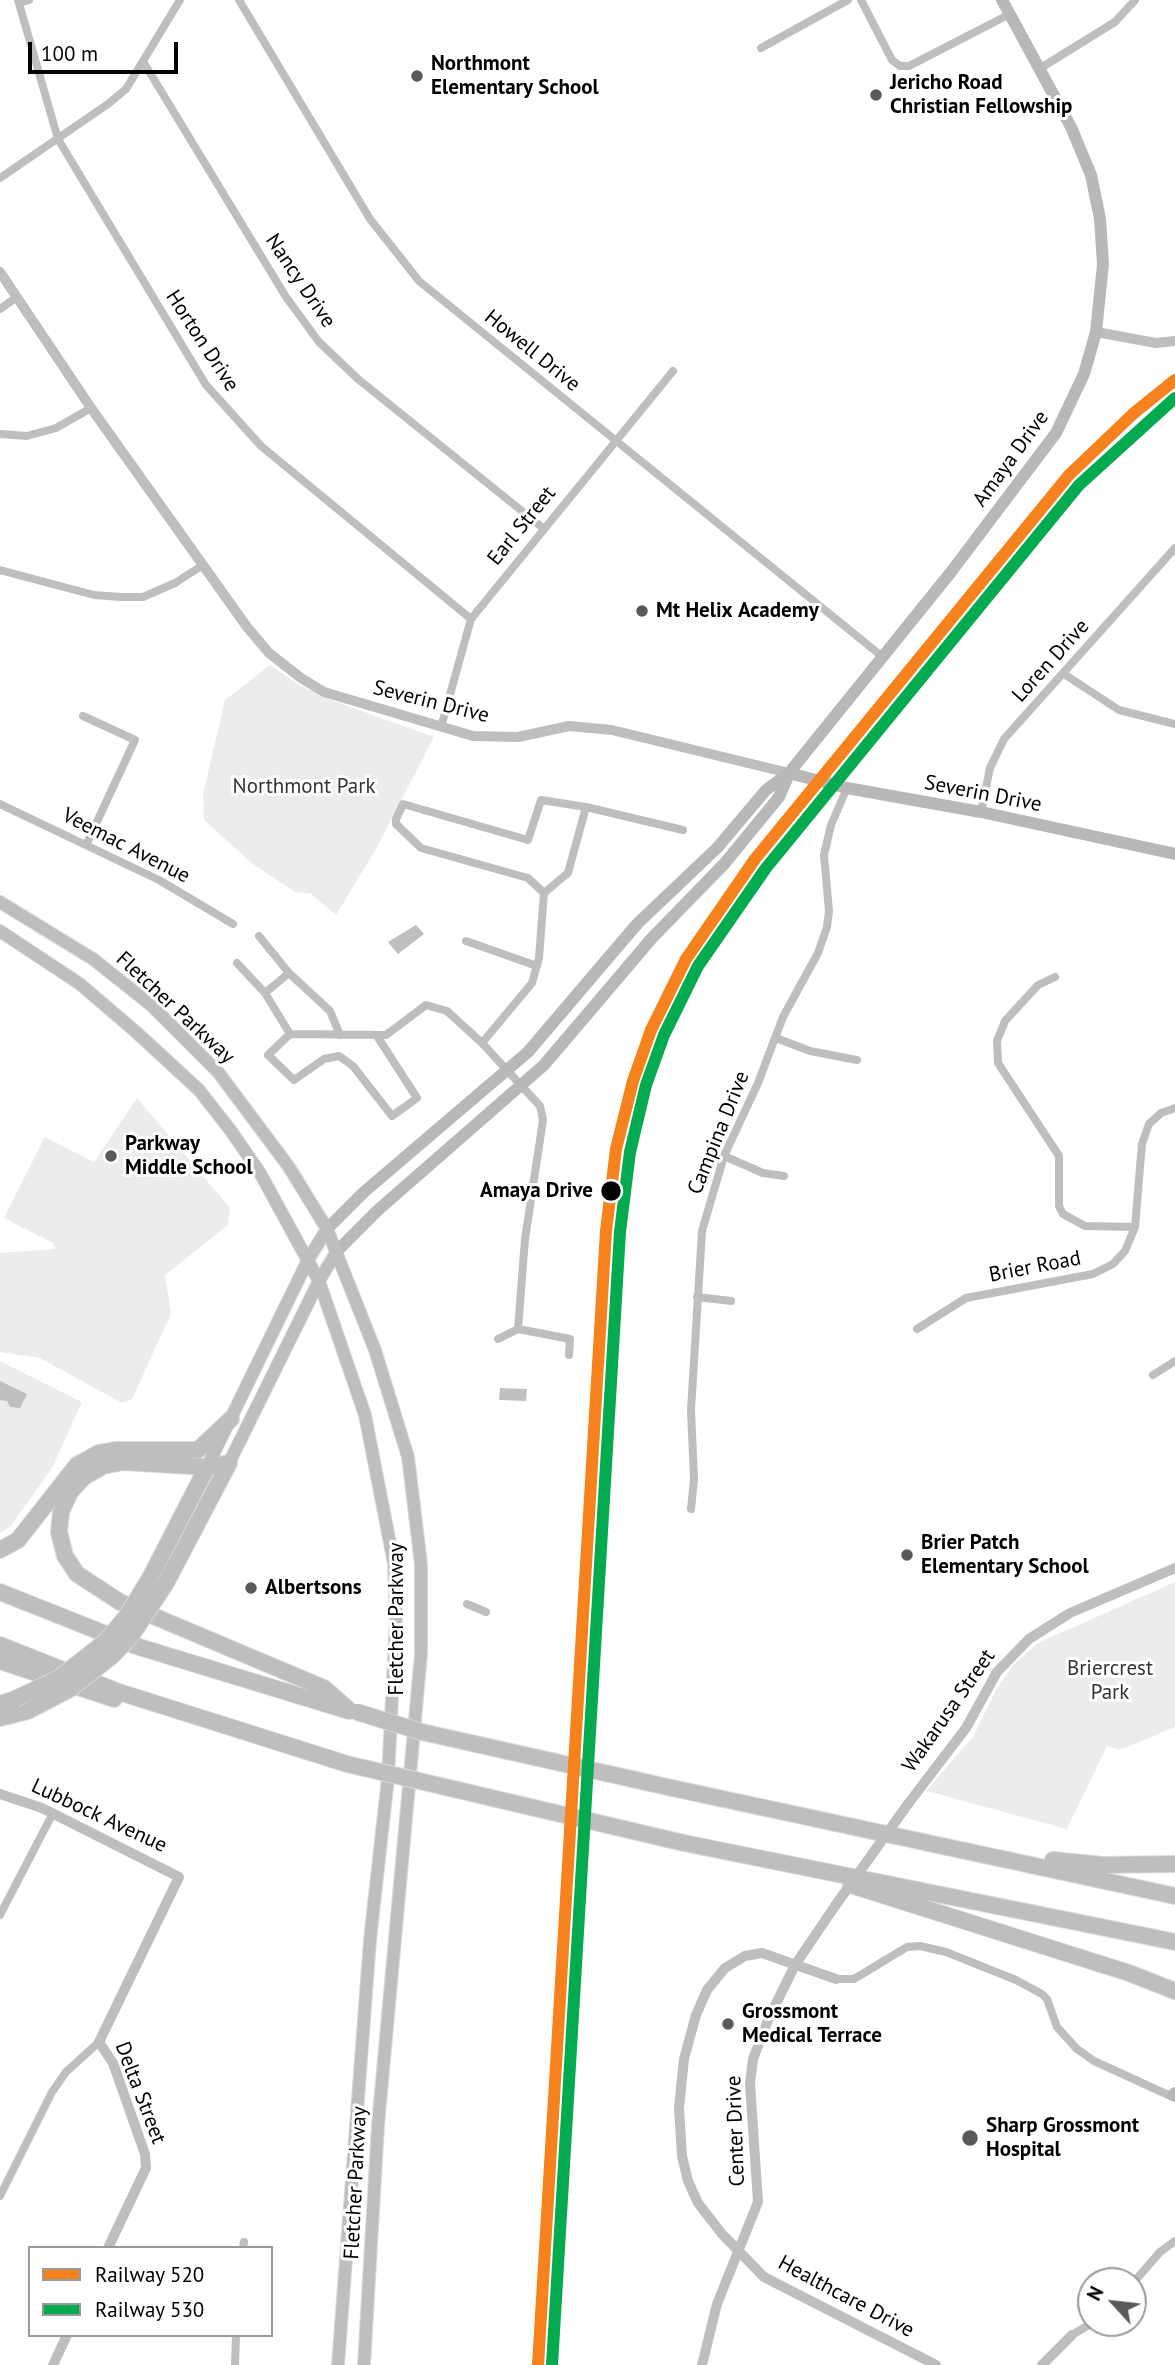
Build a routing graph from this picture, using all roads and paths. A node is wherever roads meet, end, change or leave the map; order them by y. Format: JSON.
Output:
{"nodes":[{"id":1,"x":29,"y":0,"type":"edge"},
{"id":2,"x":180,"y":0,"type":"edge"},
{"id":3,"x":239,"y":0,"type":"edge"},
{"id":4,"x":848,"y":0,"type":"edge"},
{"id":5,"x":861,"y":0,"type":"edge"},
{"id":6,"x":1002,"y":0,"type":"edge"},
{"id":7,"x":1135,"y":0,"type":"edge"},
{"id":8,"x":18,"y":2,"type":"edge"},
{"id":9,"x":1010,"y":14,"type":"junction"},
{"id":10,"x":761,"y":48,"type":"dead end"},
{"id":11,"x":144,"y":63,"type":"junction"},
{"id":12,"x":1039,"y":69,"type":"junction"},
{"id":13,"x":58,"y":139,"type":"junction"},
{"id":14,"x":0,"y":178,"type":"edge"},
{"id":15,"x":0,"y":272,"type":"edge"},
{"id":16,"x":17,"y":297,"type":"junction"},
{"id":17,"x":0,"y":309,"type":"edge"},
{"id":18,"x":1096,"y":332,"type":"junction"},
{"id":19,"x":1175,"y":341,"type":"edge"},
{"id":20,"x":673,"y":371,"type":"dead end"},
{"id":21,"x":91,"y":408,"type":"junction"},
{"id":22,"x":0,"y":434,"type":"edge"},
{"id":23,"x":615,"y":441,"type":"junction"},
{"id":24,"x":543,"y":528,"type":"junction"},
{"id":25,"x":1175,"y":548,"type":"edge"},
{"id":26,"x":203,"y":565,"type":"junction"},
{"id":27,"x":0,"y":570,"type":"edge"},
{"id":28,"x":471,"y":619,"type":"junction"},
{"id":29,"x":884,"y":658,"type":"junction"},
{"id":30,"x":1064,"y":674,"type":"junction"},
{"id":31,"x":83,"y":716,"type":"dead end"},
{"id":32,"x":1175,"y":724,"type":"edge"},
{"id":33,"x":441,"y":727,"type":"junction"},
{"id":34,"x":789,"y":773,"type":"junction"},
{"id":35,"x":847,"y":788,"type":"junction"},
{"id":36,"x":0,"y":804,"type":"edge"},
{"id":37,"x":586,"y":807,"type":"junction"},
{"id":38,"x":981,"y":812,"type":"junction"},
{"id":39,"x":684,"y":830,"type":"dead end"},
{"id":40,"x":87,"y":843,"type":"junction"},
{"id":41,"x":1175,"y":854,"type":"edge"},
{"id":42,"x":544,"y":893,"type":"junction"},
{"id":43,"x":0,"y":902,"type":"edge"},
{"id":44,"x":233,"y":924,"type":"dead end"},
{"id":45,"x":0,"y":931,"type":"edge"},
{"id":46,"x":259,"y":936,"type":"dead end"},
{"id":47,"x":466,"y":942,"type":"dead end"},
{"id":48,"x":237,"y":963,"type":"dead end"},
{"id":49,"x":537,"y":966,"type":"junction"},
{"id":50,"x":289,"y":974,"type":"junction"},
{"id":51,"x":1055,"y":977,"type":"dead end"},
{"id":52,"x":265,"y":993,"type":"junction"},
{"id":53,"x":290,"y":1034,"type":"junction"},
{"id":54,"x":341,"y":1035,"type":"junction"},
{"id":55,"x":377,"y":1036,"type":"junction"},
{"id":56,"x":776,"y":1038,"type":"junction"},
{"id":57,"x":482,"y":1043,"type":"junction"},
{"id":58,"x":857,"y":1060,"type":"dead end"},
{"id":59,"x":507,"y":1070,"type":"junction"},
{"id":60,"x":520,"y":1087,"type":"junction"},
{"id":61,"x":1175,"y":1108,"type":"edge"},
{"id":62,"x":724,"y":1156,"type":"junction"},
{"id":63,"x":784,"y":1176,"type":"dead end"},
{"id":64,"x":1135,"y":1227,"type":"junction"},
{"id":65,"x":327,"y":1229,"type":"junction"},
{"id":66,"x":337,"y":1251,"type":"junction"},
{"id":67,"x":308,"y":1259,"type":"junction"},
{"id":68,"x":318,"y":1281,"type":"junction"},
{"id":69,"x":697,"y":1297,"type":"junction"},
{"id":70,"x":731,"y":1301,"type":"dead end"},
{"id":71,"x":518,"y":1329,"type":"junction"},
{"id":72,"x":917,"y":1329,"type":"dead end"},
{"id":73,"x":498,"y":1339,"type":"dead end"},
{"id":74,"x":569,"y":1355,"type":"dead end"},
{"id":75,"x":1175,"y":1361,"type":"edge"},
{"id":76,"x":1153,"y":1376,"type":"dead end"},
{"id":77,"x":231,"y":1419,"type":"junction"},
{"id":78,"x":229,"y":1463,"type":"junction"},
{"id":79,"x":207,"y":1467,"type":"junction"},
{"id":80,"x":691,"y":1509,"type":"dead end"},
{"id":81,"x":0,"y":1550,"type":"edge"},
{"id":82,"x":1175,"y":1568,"type":"edge"},
{"id":83,"x":0,"y":1592,"type":"edge"},
{"id":84,"x":467,"y":1604,"type":"dead end"},
{"id":85,"x":486,"y":1612,"type":"dead end"},
{"id":86,"x":0,"y":1645,"type":"edge"},
{"id":87,"x":0,"y":1661,"type":"edge"},
{"id":88,"x":8,"y":1702,"type":"edge"},
{"id":89,"x":178,"y":1711,"type":"junction"},
{"id":90,"x":354,"y":1712,"type":"junction"},
{"id":91,"x":0,"y":1718,"type":"edge"},
{"id":92,"x":0,"y":1794,"type":"edge"},
{"id":93,"x":908,"y":1804,"type":"joint"},
{"id":94,"x":53,"y":1813,"type":"junction"},
{"id":95,"x":970,"y":1851,"type":"junction"},
{"id":96,"x":785,"y":1863,"type":"junction"},
{"id":97,"x":1175,"y":1866,"type":"edge"},
{"id":98,"x":179,"y":1877,"type":"joint"},
{"id":99,"x":1175,"y":1896,"type":"edge"},
{"id":100,"x":0,"y":1915,"type":"edge"},
{"id":101,"x":1175,"y":1942,"type":"edge"},
{"id":102,"x":795,"y":1965,"type":"junction"},
{"id":103,"x":1129,"y":1973,"type":"junction"},
{"id":104,"x":836,"y":1979,"type":"joint"},
{"id":105,"x":1175,"y":1984,"type":"edge"},
{"id":106,"x":1175,"y":1991,"type":"edge"},
{"id":107,"x":99,"y":2042,"type":"junction"},
{"id":108,"x":1174,"y":2095,"type":"edge"},
{"id":109,"x":0,"y":2196,"type":"edge"},
{"id":110,"x":1175,"y":2241,"type":"edge"},
{"id":111,"x":109,"y":2246,"type":"edge"},
{"id":112,"x":739,"y":2253,"type":"junction"},
{"id":113,"x":1147,"y":2267,"type":"edge"},
{"id":114,"x":1077,"y":2332,"type":"edge"},
{"id":115,"x":1072,"y":2335,"type":"joint"},
{"id":116,"x":66,"y":2337,"type":"edge"},
{"id":117,"x":236,"y":2337,"type":"edge"},
{"id":118,"x":53,"y":2365,"type":"edge"},
{"id":119,"x":234,"y":2365,"type":"edge"},
{"id":120,"x":338,"y":2365,"type":"edge"},
{"id":121,"x":364,"y":2365,"type":"edge"},
{"id":122,"x":702,"y":2365,"type":"edge"},
{"id":123,"x":936,"y":2365,"type":"edge"},
{"id":124,"x":1042,"y":2365,"type":"edge"}],
"edges":[{"from":1,"to":8,"type":"street"},
{"from":2,"to":11,"type":"street"},
{"from":3,"to":23,"type":"street","name":"Howell Drive"},
{"from":4,"to":10,"type":"street"},
{"from":5,"to":9,"type":"street"},
{"from":6,"to":9,"type":"main road","name":"Amaya Drive"},
{"from":7,"to":12,"type":"street"},
{"from":8,"to":13,"type":"street","name":"Horton Drive"},
{"from":9,"to":12,"type":"main road","name":"Amaya Drive"},
{"from":11,"to":13,"type":"street"},
{"from":11,"to":24,"type":"street","name":"Nancy Drive"},
{"from":12,"to":18,"type":"main road","name":"Amaya Drive"},
{"from":13,"to":14,"type":"street"},
{"from":13,"to":28,"type":"street","name":"Horton Drive"},
{"from":15,"to":16,"type":"street","name":"Severin Drive"},
{"from":16,"to":17,"type":"street"},
{"from":16,"to":21,"type":"street","name":"Severin Drive"},
{"from":18,"to":19,"type":"street"},
{"from":18,"to":29,"type":"main road","name":"Amaya Drive"},
{"from":20,"to":23,"type":"street","name":"Earl Street"},
{"from":21,"to":22,"type":"street"},
{"from":21,"to":26,"type":"street","name":"Severin Drive"},
{"from":23,"to":24,"type":"street","name":"Earl Street"},
{"from":23,"to":29,"type":"street","name":"Howell Drive"},
{"from":24,"to":28,"type":"street","name":"Earl Street"},
{"from":25,"to":30,"type":"street","name":"Loren Drive"},
{"from":26,"to":27,"type":"street"},
{"from":26,"to":33,"type":"street","name":"Severin Drive"},
{"from":28,"to":33,"type":"street","name":"Earl Street"},
{"from":29,"to":34,"type":"main road","name":"Amaya Drive"},
{"from":30,"to":32,"type":"street"},
{"from":30,"to":38,"type":"street","name":"Loren Drive"},
{"from":31,"to":40,"type":"street"},
{"from":33,"to":34,"type":"street","name":"Severin Drive"},
{"from":34,"to":35,"type":"main road","name":"Severin Drive"},
{"from":34,"to":59,"type":"main road","name":"Amaya Drive"},
{"from":34,"to":60,"type":"main road","name":"Amaya Drive"},
{"from":35,"to":38,"type":"main road","name":"Severin Drive"},
{"from":35,"to":56,"type":"street","name":"Campina Drive"},
{"from":36,"to":40,"type":"street","name":"Veemac Avenue"},
{"from":37,"to":39,"type":"street"},
{"from":37,"to":42,"type":"street"},
{"from":37,"to":42,"type":"street"},
{"from":38,"to":41,"type":"main road","name":"Severin Drive"},
{"from":40,"to":44,"type":"street","name":"Veemac Avenue"},
{"from":42,"to":49,"type":"street"},
{"from":43,"to":65,"type":"main road","name":"Fletcher Parkway"},
{"from":45,"to":67,"type":"main road","name":"Fletcher Parkway"},
{"from":46,"to":50,"type":"street"},
{"from":47,"to":49,"type":"street"},
{"from":48,"to":52,"type":"street"},
{"from":49,"to":57,"type":"street"},
{"from":50,"to":52,"type":"street"},
{"from":50,"to":54,"type":"street"},
{"from":51,"to":64,"type":"street"},
{"from":52,"to":53,"type":"street"},
{"from":53,"to":54,"type":"street"},
{"from":53,"to":55,"type":"street"},
{"from":54,"to":55,"type":"street"},
{"from":55,"to":57,"type":"street"},
{"from":56,"to":58,"type":"street"},
{"from":56,"to":62,"type":"street","name":"Campina Drive"},
{"from":57,"to":59,"type":"street"},
{"from":59,"to":60,"type":"street"},
{"from":59,"to":65,"type":"main road","name":"Amaya Drive"},
{"from":60,"to":66,"type":"main road","name":"Amaya Drive"},
{"from":60,"to":71,"type":"street"},
{"from":61,"to":64,"type":"street","name":"Brier Road"},
{"from":62,"to":63,"type":"street"},
{"from":62,"to":69,"type":"street","name":"Campina Drive"},
{"from":64,"to":72,"type":"street","name":"Brier Road"},
{"from":65,"to":66,"type":"main road","name":"Fletcher Parkway"},
{"from":65,"to":67,"type":"main road","name":"Amaya Drive"},
{"from":66,"to":68,"type":"main road","name":"Amaya Drive"},
{"from":66,"to":121,"type":"main road","name":"Fletcher Parkway"},
{"from":67,"to":68,"type":"main road","name":"Fletcher Parkway"},
{"from":67,"to":77,"type":"main road","name":"Amaya Drive"},
{"from":68,"to":78,"type":"main road","name":"Amaya Drive"},
{"from":68,"to":120,"type":"main road","name":"Fletcher Parkway"},
{"from":69,"to":70,"type":"street"},
{"from":69,"to":80,"type":"street","name":"Campina Drive"},
{"from":71,"to":73,"type":"street"},
{"from":71,"to":74,"type":"street"},
{"from":75,"to":76,"type":"street"},
{"from":77,"to":79,"type":"main road","name":"Amaya Drive"},
{"from":77,"to":81,"type":"highway"},
{"from":78,"to":79,"type":"highway"},
{"from":78,"to":91,"type":"highway","bridge":true},
{"from":79,"to":88,"type":"highway","bridge":true},
{"from":79,"to":90,"type":"highway"},
{"from":82,"to":93,"type":"street","name":"Wakarusa Street"},
{"from":83,"to":90,"type":"highway"},
{"from":84,"to":85,"type":"street"},
{"from":86,"to":89,"type":"highway"},
{"from":87,"to":89,"type":"highway"},
{"from":89,"to":96,"type":"highway","bridge":true},
{"from":90,"to":95,"type":"highway","bridge":true},
{"from":92,"to":94,"type":"street","name":"Lubbock Avenue"},
{"from":93,"to":102,"type":"street","name":"Center Drive","bridge":true},
{"from":94,"to":98,"type":"street","name":"Lubbock Avenue"},
{"from":94,"to":100,"type":"street"},
{"from":95,"to":97,"type":"highway"},
{"from":95,"to":99,"type":"highway"},
{"from":96,"to":101,"type":"highway"},
{"from":96,"to":103,"type":"highway"},
{"from":98,"to":107,"type":"street","name":"Delta Street"},
{"from":102,"to":104,"type":"street","name":"Healthcare Drive"},
{"from":102,"to":112,"type":"street","name":"Center Drive"},
{"from":102,"to":112,"type":"street","name":"Healthcare Drive"},
{"from":103,"to":105,"type":"highway"},
{"from":103,"to":106,"type":"highway"},
{"from":104,"to":108,"type":"street","name":"Healthcare Drive"},
{"from":107,"to":109,"type":"street"},
{"from":107,"to":111,"type":"street","name":"Delta Street"},
{"from":110,"to":113,"type":"street"},
{"from":112,"to":122,"type":"street","name":"Center Drive"},
{"from":112,"to":123,"type":"street","name":"Healthcare Drive"},
{"from":114,"to":115,"type":"street"},
{"from":115,"to":124,"type":"street"},
{"from":116,"to":118,"type":"street"},
{"from":117,"to":119,"type":"street"}]}
